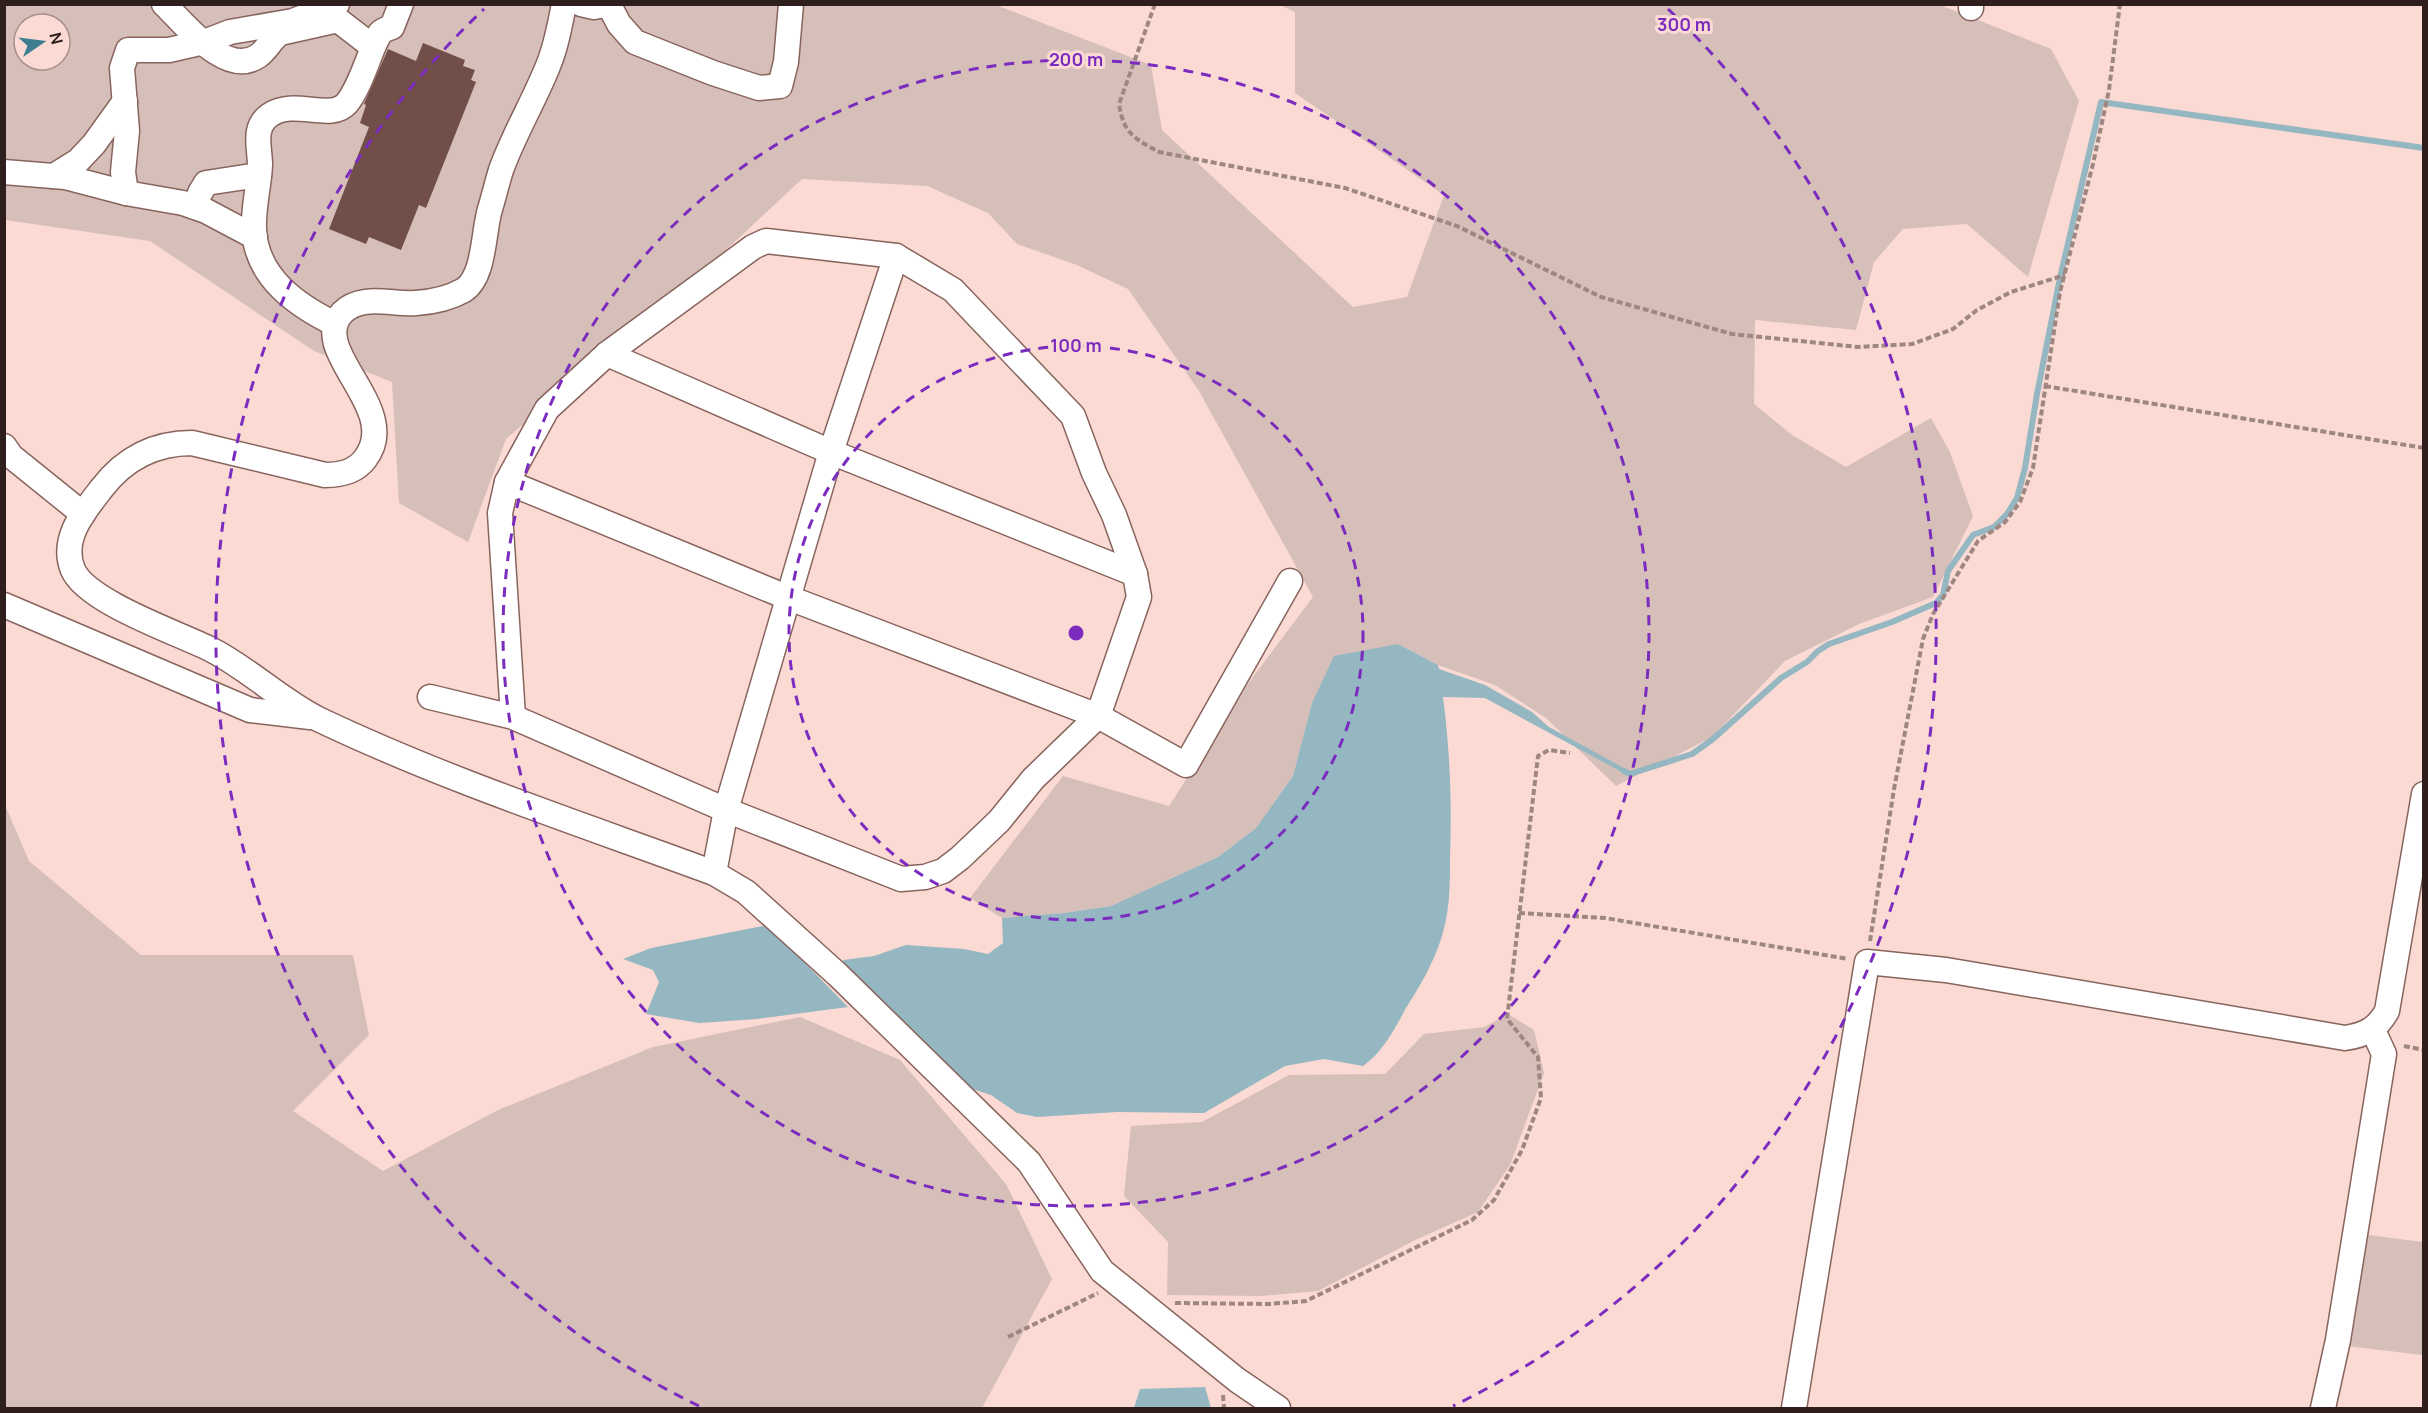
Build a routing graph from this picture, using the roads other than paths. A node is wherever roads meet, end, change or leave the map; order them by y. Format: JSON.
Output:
{"nodes":[{"id":1,"x":164,"y":4,"type":"edge"},
{"id":2,"x":401,"y":4,"type":"edge"},
{"id":3,"x":564,"y":4,"type":"edge"},
{"id":4,"x":581,"y":4,"type":"edge"},
{"id":5,"x":791,"y":4,"type":"edge"},
{"id":6,"x":336,"y":5,"type":"edge"},
{"id":7,"x":610,"y":5,"type":"edge"},
{"id":8,"x":204,"y":42,"type":"junction"},
{"id":9,"x":375,"y":43,"type":"junction"},
{"id":10,"x":125,"y":101,"type":"junction"},
{"id":11,"x":4,"y":172,"type":"edge"},
{"id":12,"x":259,"y":175,"type":"junction"},
{"id":13,"x":54,"y":176,"type":"junction"},
{"id":14,"x":126,"y":193,"type":"junction"},
{"id":15,"x":195,"y":207,"type":"junction"},
{"id":16,"x":255,"y":237,"type":"junction"},
{"id":17,"x":896,"y":256,"type":"junction"},
{"id":18,"x":335,"y":324,"type":"junction"},
{"id":19,"x":607,"y":354,"type":"junction"},
{"id":20,"x":4,"y":446,"type":"edge"},
{"id":21,"x":831,"y":452,"type":"junction"},
{"id":22,"x":507,"y":482,"type":"junction"},
{"id":23,"x":83,"y":513,"type":"junction"},
{"id":24,"x":1135,"y":574,"type":"junction"},
{"id":25,"x":1290,"y":581,"type":"dead end"},
{"id":26,"x":789,"y":598,"type":"junction"},
{"id":27,"x":4,"y":605,"type":"edge"},
{"id":28,"x":430,"y":697,"type":"dead end"},
{"id":29,"x":1098,"y":716,"type":"junction"},
{"id":30,"x":315,"y":717,"type":"junction"},
{"id":31,"x":513,"y":717,"type":"junction"},
{"id":32,"x":2424,"y":794,"type":"edge"},
{"id":33,"x":726,"y":810,"type":"junction"},
{"id":34,"x":714,"y":873,"type":"junction"},
{"id":35,"x":2373,"y":1030,"type":"junction"},
{"id":36,"x":1278,"y":1408,"type":"edge"},
{"id":37,"x":1794,"y":1408,"type":"edge"},
{"id":38,"x":2323,"y":1408,"type":"edge"}],
"edges":[{"from":1,"to":8,"type":"street"},
{"from":2,"to":9,"type":"street"},
{"from":3,"to":18,"type":"street"},
{"from":4,"to":7,"type":"street"},
{"from":5,"to":7,"type":"street"},
{"from":6,"to":8,"type":"street"},
{"from":6,"to":9,"type":"street"},
{"from":8,"to":9,"type":"street"},
{"from":8,"to":10,"type":"street"},
{"from":9,"to":12,"type":"street"},
{"from":10,"to":13,"type":"street"},
{"from":10,"to":14,"type":"street"},
{"from":11,"to":13,"type":"street"},
{"from":12,"to":15,"type":"street"},
{"from":12,"to":16,"type":"street"},
{"from":13,"to":14,"type":"street"},
{"from":14,"to":15,"type":"street"},
{"from":15,"to":16,"type":"street"},
{"from":16,"to":18,"type":"street"},
{"from":17,"to":19,"type":"street"},
{"from":17,"to":21,"type":"street"},
{"from":17,"to":24,"type":"street"},
{"from":18,"to":23,"type":"street"},
{"from":19,"to":21,"type":"street"},
{"from":19,"to":22,"type":"street"},
{"from":20,"to":23,"type":"street"},
{"from":21,"to":24,"type":"street"},
{"from":21,"to":26,"type":"street"},
{"from":22,"to":26,"type":"street"},
{"from":22,"to":31,"type":"street"},
{"from":23,"to":30,"type":"street"},
{"from":24,"to":29,"type":"street"},
{"from":25,"to":29,"type":"street"},
{"from":26,"to":29,"type":"street"},
{"from":26,"to":33,"type":"street"},
{"from":27,"to":30,"type":"street"},
{"from":28,"to":31,"type":"street"},
{"from":29,"to":33,"type":"street"},
{"from":30,"to":34,"type":"street"},
{"from":31,"to":33,"type":"street"},
{"from":32,"to":35,"type":"street"},
{"from":33,"to":34,"type":"street"},
{"from":34,"to":36,"type":"street"},
{"from":35,"to":37,"type":"street"},
{"from":35,"to":38,"type":"street"}]}
